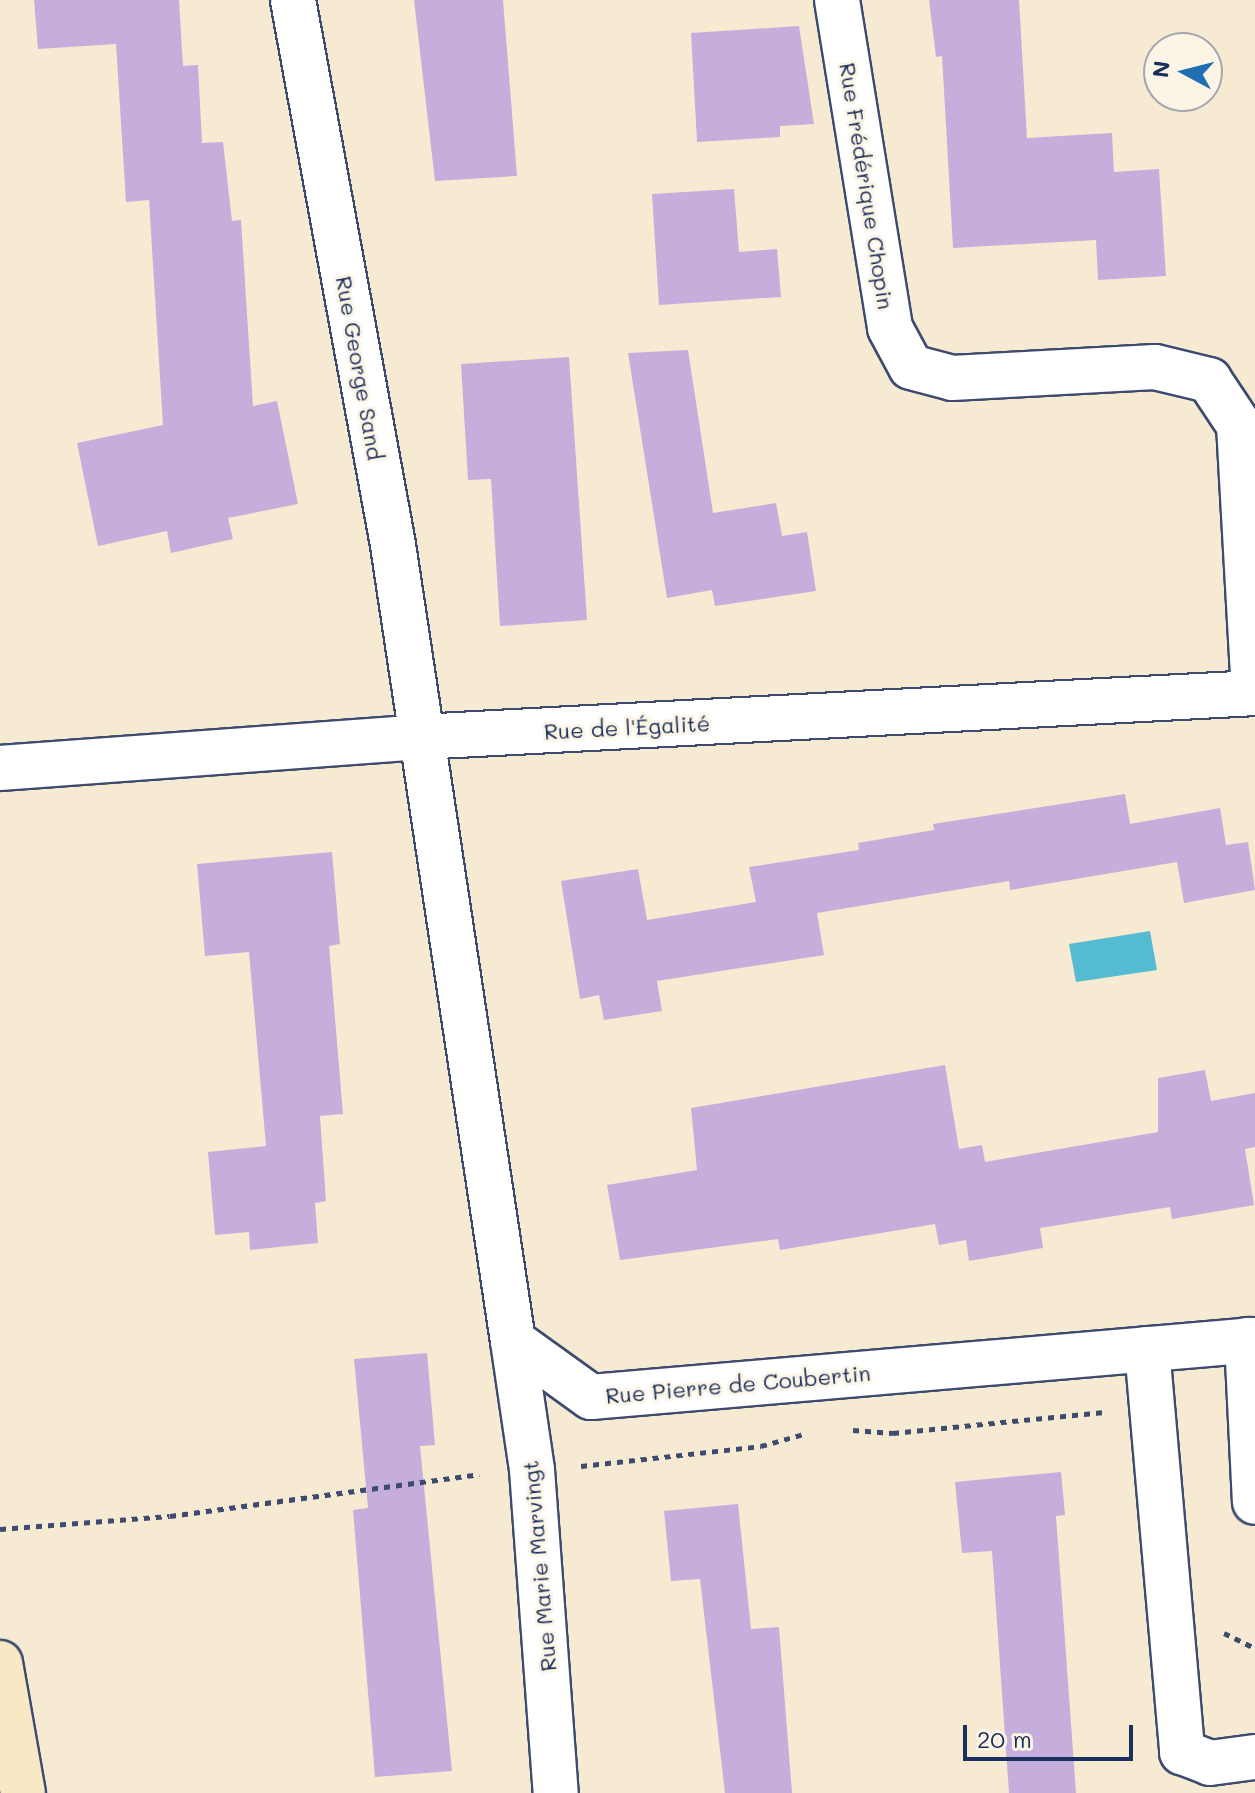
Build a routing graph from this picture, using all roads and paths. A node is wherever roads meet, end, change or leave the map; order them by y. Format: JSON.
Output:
{"nodes":[{"id":1,"x":293,"y":0,"type":"edge"},
{"id":2,"x":837,"y":0,"type":"edge"},
{"id":3,"x":1255,"y":693,"type":"edge"},
{"id":4,"x":419,"y":737,"type":"junction"},
{"id":5,"x":0,"y":768,"type":"edge"},
{"id":6,"x":1251,"y":1340,"type":"edge"},
{"id":7,"x":513,"y":1341,"type":"junction"},
{"id":8,"x":1147,"y":1349,"type":"junction"},
{"id":9,"x":1152,"y":1407,"type":"junction"},
{"id":10,"x":839,"y":1429,"type":"dead end"},
{"id":11,"x":813,"y":1431,"type":"dead end"},
{"id":12,"x":532,"y":1470,"type":"junction"},
{"id":13,"x":1255,"y":1502,"type":"edge"},
{"id":14,"x":0,"y":1529,"type":"edge"},
{"id":15,"x":0,"y":1663,"type":"edge"},
{"id":16,"x":5,"y":1714,"type":"edge"},
{"id":17,"x":1255,"y":1757,"type":"edge"},
{"id":18,"x":23,"y":1793,"type":"edge"},
{"id":19,"x":556,"y":1793,"type":"edge"}],
"edges":[{"from":1,"to":4,"type":"street","name":"Rue George Sand"},
{"from":2,"to":3,"type":"street","name":"Rue Frédérique Chopin"},
{"from":3,"to":4,"type":"street","name":"Rue de l'Égalité"},
{"from":4,"to":5,"type":"street","name":"Rue de l'Égalité"},
{"from":4,"to":7,"type":"street"},
{"from":6,"to":8,"type":"street","name":"Rue Pierre de Coubertin"},
{"from":6,"to":13,"type":"street"},
{"from":7,"to":8,"type":"street","name":"Rue Pierre de Coubertin"},
{"from":7,"to":12,"type":"street","name":"Rue Marie Marvingt"},
{"from":8,"to":9,"type":"street"},
{"from":9,"to":10,"type":"path"},
{"from":9,"to":17,"type":"street"},
{"from":11,"to":12,"type":"path"},
{"from":12,"to":14,"type":"path"},
{"from":12,"to":19,"type":"street","name":"Rue Marie Marvingt"},
{"from":15,"to":16,"type":"street"},
{"from":16,"to":18,"type":"street"}]}
